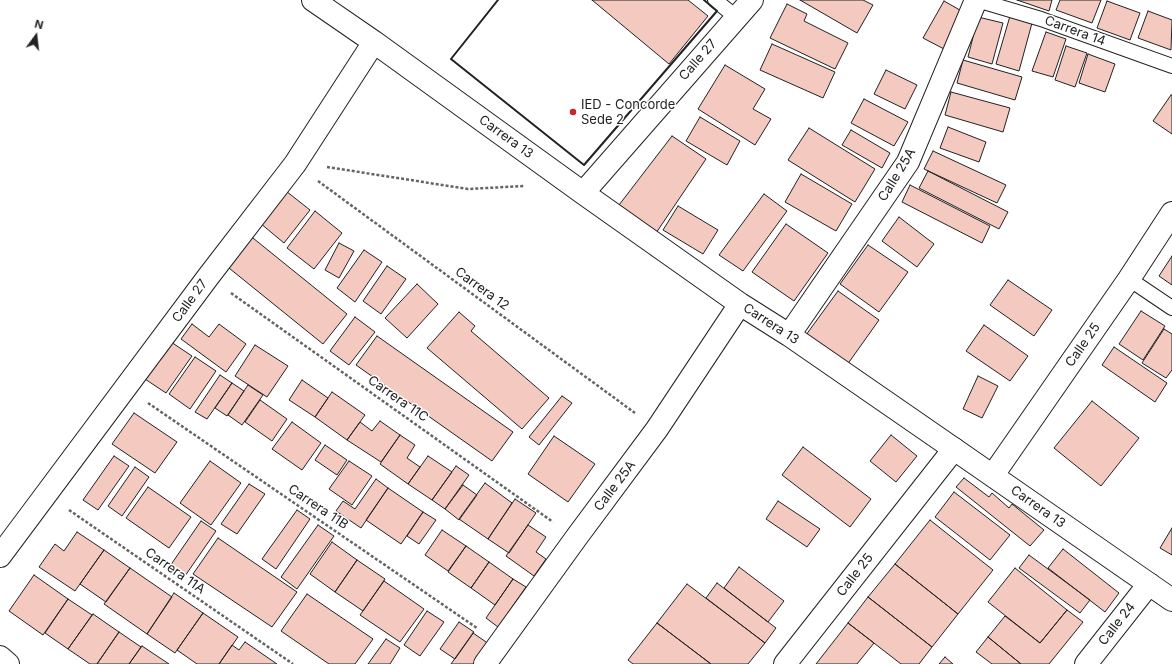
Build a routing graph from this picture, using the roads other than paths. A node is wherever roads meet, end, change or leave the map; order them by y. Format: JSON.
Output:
{"nodes":[{"id":1,"x":314,"y":0,"type":"edge"},
{"id":2,"x":715,"y":0,"type":"edge"},
{"id":3,"x":752,"y":0,"type":"edge"},
{"id":4,"x":977,"y":0,"type":"edge"},
{"id":5,"x":736,"y":17,"type":"junction"},
{"id":6,"x":374,"y":42,"type":"junction"},
{"id":7,"x":1172,"y":66,"type":"edge"},
{"id":8,"x":583,"y":193,"type":"junction"},
{"id":9,"x":1172,"y":214,"type":"edge"},
{"id":10,"x":1129,"y":280,"type":"junction"},
{"id":11,"x":740,"y":304,"type":"junction"},
{"id":12,"x":1172,"y":308,"type":"edge"},
{"id":13,"x":789,"y":335,"type":"junction"},
{"id":14,"x":954,"y":448,"type":"junction"},
{"id":15,"x":992,"y":475,"type":"junction"},
{"id":16,"x":0,"y":556,"type":"edge"},
{"id":17,"x":1149,"y":584,"type":"junction"},
{"id":18,"x":1172,"y":600,"type":"edge"},
{"id":19,"x":0,"y":657,"type":"edge"},
{"id":20,"x":8,"y":664,"type":"edge"},
{"id":21,"x":485,"y":664,"type":"edge"},
{"id":22,"x":785,"y":664,"type":"edge"},
{"id":23,"x":1086,"y":664,"type":"edge"}],
"edges":[{"from":1,"to":6,"type":"street","name":"Carrera 13"},
{"from":2,"to":5,"type":"lane"},
{"from":3,"to":5,"type":"street","name":"Calle 27"},
{"from":4,"to":7,"type":"lane","name":"Carrera 14"},
{"from":4,"to":13,"type":"street","name":"Calle 25A"},
{"from":5,"to":8,"type":"street","name":"Calle 27"},
{"from":6,"to":8,"type":"street","name":"Carrera 13"},
{"from":6,"to":16,"type":"street","name":"Calle 27"},
{"from":8,"to":11,"type":"street","name":"Carrera 13"},
{"from":9,"to":10,"type":"street","name":"Calle 25"},
{"from":10,"to":12,"type":"lane"},
{"from":10,"to":15,"type":"street","name":"Calle 25"},
{"from":11,"to":13,"type":"street","name":"Carrera 13"},
{"from":11,"to":21,"type":"street","name":"Calle 25A"},
{"from":13,"to":14,"type":"street","name":"Carrera 13"},
{"from":14,"to":15,"type":"street","name":"Carrera 13"},
{"from":14,"to":22,"type":"street","name":"Calle 25"},
{"from":15,"to":17,"type":"street","name":"Carrera 13"},
{"from":17,"to":18,"type":"street","name":"Carrera 13"},
{"from":17,"to":23,"type":"street","name":"Calle 24"},
{"from":19,"to":20,"type":"street"}]}
